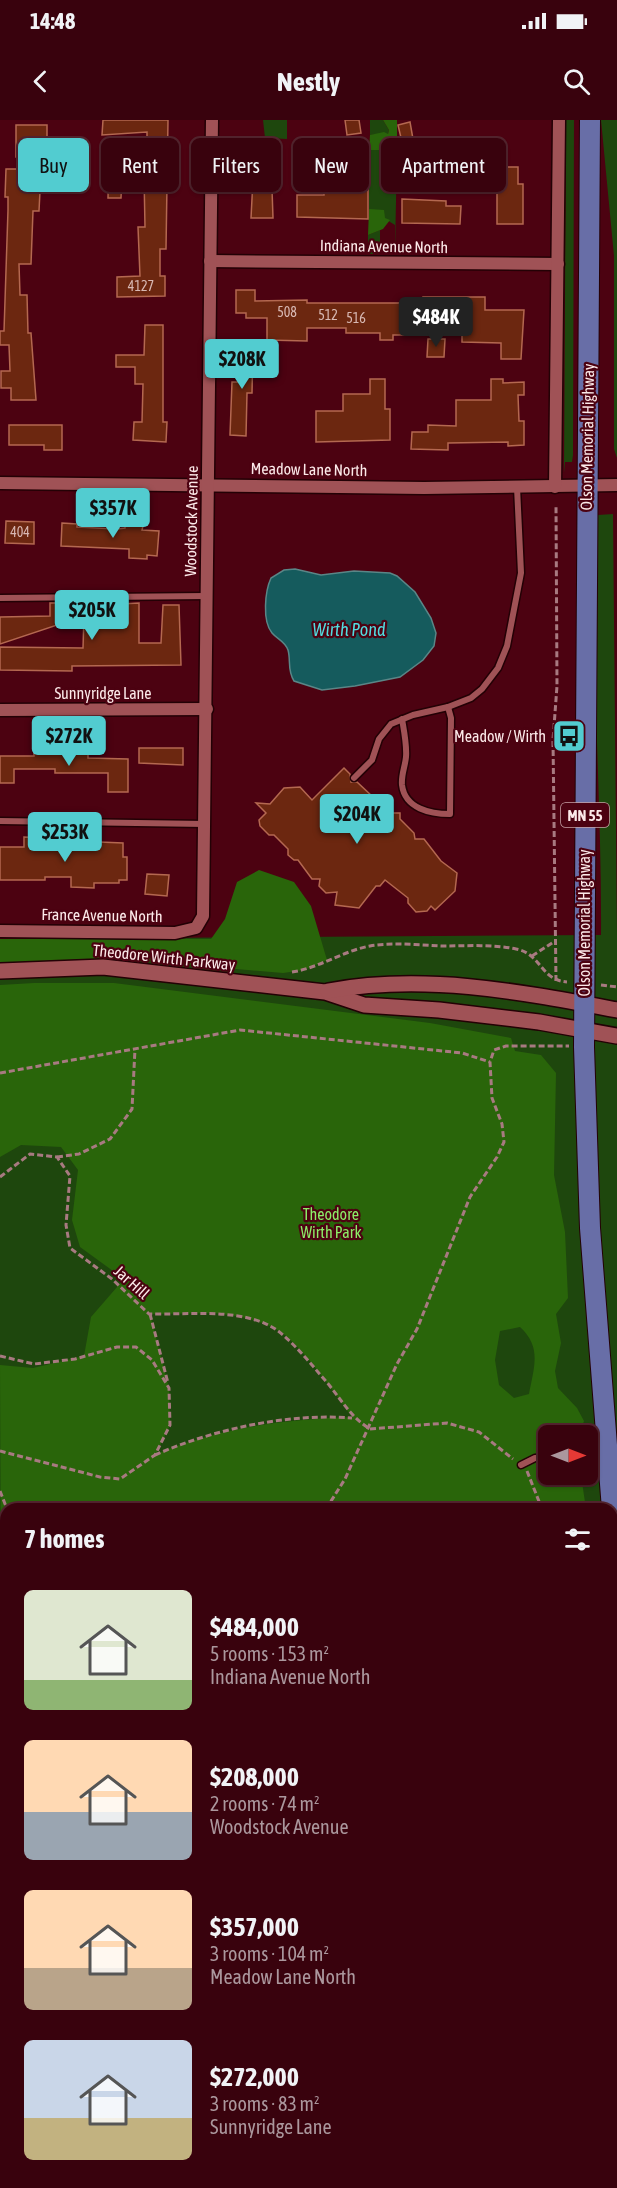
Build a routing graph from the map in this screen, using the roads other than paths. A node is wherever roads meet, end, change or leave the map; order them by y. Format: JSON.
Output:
{"nodes":[{"id":1,"x":212,"y":120,"type":"edge"},
{"id":2,"x":560,"y":120,"type":"edge"},
{"id":3,"x":591,"y":120,"type":"edge"},
{"id":4,"x":210,"y":261,"type":"junction"},
{"id":5,"x":558,"y":264,"type":"junction"},
{"id":6,"x":0,"y":483,"type":"edge"},
{"id":7,"x":208,"y":484,"type":"junction"},
{"id":8,"x":617,"y":485,"type":"edge"},
{"id":9,"x":517,"y":487,"type":"junction"},
{"id":10,"x":555,"y":487,"type":"junction"},
{"id":11,"x":586,"y":487,"type":"junction"},
{"id":12,"x":207,"y":596,"type":"junction"},
{"id":13,"x":0,"y":598,"type":"edge"},
{"id":14,"x":448,"y":707,"type":"junction"},
{"id":15,"x":207,"y":709,"type":"junction"},
{"id":16,"x":0,"y":710,"type":"edge"},
{"id":17,"x":402,"y":719,"type":"junction"},
{"id":18,"x":354,"y":778,"type":"dead end"},
{"id":19,"x":0,"y":821,"type":"edge"},
{"id":20,"x":205,"y":824,"type":"junction"},
{"id":21,"x":200,"y":922,"type":"joint"},
{"id":22,"x":0,"y":931,"type":"edge"},
{"id":23,"x":0,"y":971,"type":"edge"},
{"id":24,"x":325,"y":992,"type":"junction"},
{"id":25,"x":584,"y":1004,"type":"junction"},
{"id":26,"x":617,"y":1010,"type":"edge"},
{"id":27,"x":584,"y":1030,"type":"junction"},
{"id":28,"x":617,"y":1036,"type":"edge"},
{"id":29,"x":596,"y":1425,"type":"edge"},
{"id":30,"x":538,"y":1458,"type":"edge"},
{"id":31,"x":598,"y":1459,"type":"edge"},
{"id":32,"x":521,"y":1465,"type":"road end"},
{"id":33,"x":610,"y":1503,"type":"edge"}],
"edges":[{"from":1,"to":4,"type":"street","name":"Woodstock Avenue"},
{"from":2,"to":5,"type":"street"},
{"from":3,"to":11,"type":"main road","name":"Olson Memorial Highway","number":"MN 55"},
{"from":4,"to":5,"type":"street","name":"Indiana Avenue North"},
{"from":4,"to":7,"type":"street","name":"Woodstock Avenue"},
{"from":5,"to":10,"type":"street"},
{"from":6,"to":7,"type":"street","name":"Meadow Lane North"},
{"from":7,"to":9,"type":"street","name":"Meadow Lane North"},
{"from":7,"to":12,"type":"street","name":"Woodstock Avenue"},
{"from":8,"to":11,"type":"street","name":"Meadow Lane North"},
{"from":9,"to":10,"type":"street","name":"Meadow Lane North"},
{"from":9,"to":14,"type":"lane"},
{"from":10,"to":11,"type":"street","name":"Meadow Lane North"},
{"from":11,"to":25,"type":"main road","name":"Olson Memorial Highway","number":"MN 55"},
{"from":12,"to":13,"type":"lane"},
{"from":12,"to":15,"type":"street","name":"Woodstock Avenue"},
{"from":14,"to":17,"type":"lane"},
{"from":14,"to":17,"type":"lane"},
{"from":15,"to":16,"type":"street","name":"Sunnyridge Lane"},
{"from":15,"to":20,"type":"street","name":"Woodstock Avenue"},
{"from":17,"to":18,"type":"lane"},
{"from":19,"to":20,"type":"lane"},
{"from":20,"to":21,"type":"street","name":"Woodstock Avenue"},
{"from":21,"to":22,"type":"street","name":"France Avenue North"},
{"from":23,"to":24,"type":"street","name":"Theodore Wirth Parkway"},
{"from":24,"to":25,"type":"street","name":"Theodore Wirth Parkway"},
{"from":24,"to":27,"type":"street","name":"Theodore Wirth Parkway"},
{"from":25,"to":26,"type":"street","name":"Theodore Wirth Parkway"},
{"from":25,"to":27,"type":"main road","name":"Olson Memorial Highway","number":"MN 55"},
{"from":27,"to":28,"type":"street","name":"Theodore Wirth Parkway"},
{"from":27,"to":29,"type":"main road","name":"Olson Memorial Highway","number":"MN 55"},
{"from":30,"to":32,"type":"lane"},
{"from":31,"to":33,"type":"main road","name":"Olson Memorial Highway","number":"MN 55"}]}
